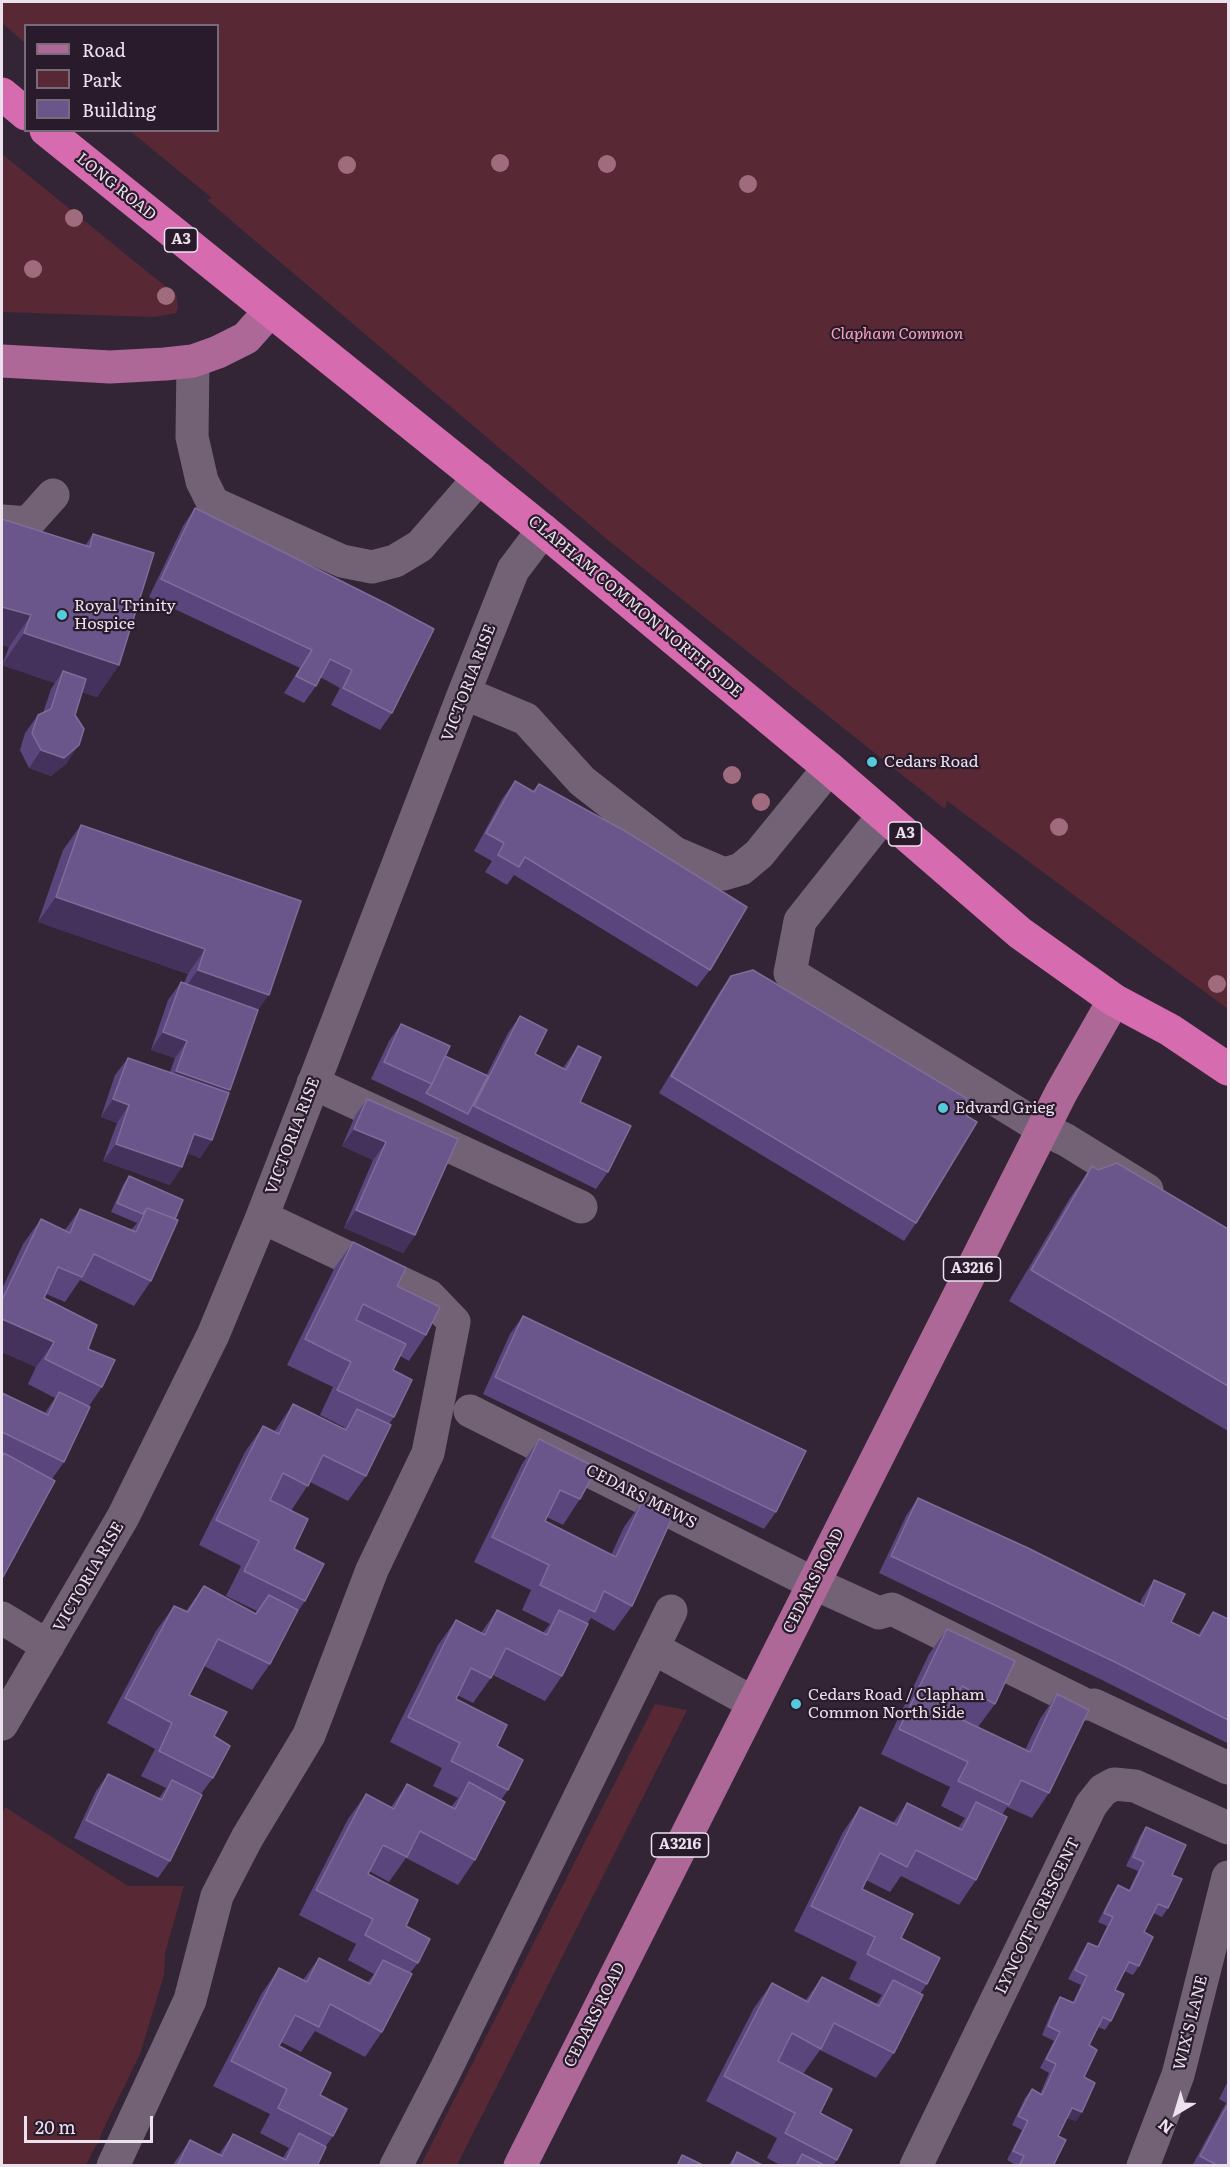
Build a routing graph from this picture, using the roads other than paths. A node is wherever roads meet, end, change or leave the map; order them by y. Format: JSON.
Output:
{"nodes":[{"id":1,"x":2,"y":94,"type":"edge"},
{"id":2,"x":24,"y":112,"type":"edge"},
{"id":3,"x":48,"y":132,"type":"edge"},
{"id":4,"x":270,"y":311,"type":"junction"},
{"id":5,"x":2,"y":361,"type":"edge"},
{"id":6,"x":193,"y":361,"type":"junction"},
{"id":7,"x":479,"y":478,"type":"junction"},
{"id":8,"x":53,"y":495,"type":"dead end"},
{"id":9,"x":2,"y":521,"type":"edge"},
{"id":10,"x":543,"y":530,"type":"junction"},
{"id":11,"x":464,"y":693,"type":"junction"},
{"id":12,"x":829,"y":768,"type":"junction"},
{"id":13,"x":884,"y":815,"type":"junction"},
{"id":14,"x":1114,"y":1000,"type":"junction"},
{"id":15,"x":1228,"y":1070,"type":"edge"},
{"id":16,"x":313,"y":1083,"type":"junction"},
{"id":17,"x":1043,"y":1129,"type":"junction"},
{"id":18,"x":1168,"y":1202,"type":"edge"},
{"id":19,"x":581,"y":1208,"type":"dead end"},
{"id":20,"x":262,"y":1217,"type":"junction"},
{"id":21,"x":470,"y":1411,"type":"dead end"},
{"id":22,"x":813,"y":1583,"type":"junction"},
{"id":23,"x":671,"y":1611,"type":"dead end"},
{"id":24,"x":2,"y":1618,"type":"edge"},
{"id":25,"x":48,"y":1646,"type":"junction"},
{"id":26,"x":652,"y":1648,"type":"junction"},
{"id":27,"x":752,"y":1702,"type":"junction"},
{"id":28,"x":2,"y":1725,"type":"edge"},
{"id":29,"x":1228,"y":1768,"type":"edge"},
{"id":30,"x":1228,"y":1828,"type":"edge"},
{"id":31,"x":1228,"y":1877,"type":"edge"},
{"id":32,"x":113,"y":2166,"type":"edge"},
{"id":33,"x":396,"y":2166,"type":"edge"},
{"id":34,"x":520,"y":2166,"type":"edge"},
{"id":35,"x":916,"y":2166,"type":"edge"},
{"id":36,"x":1143,"y":2166,"type":"edge"}],
"edges":[{"from":1,"to":2,"type":"highway"},
{"from":3,"to":4,"type":"highway","name":"LONG ROAD","number":"A3"},
{"from":4,"to":6,"type":"main road"},
{"from":4,"to":7,"type":"highway","name":"CLAPHAM COMMON NORTH SIDE","number":"A3"},
{"from":5,"to":6,"type":"main road"},
{"from":6,"to":7,"type":"street"},
{"from":7,"to":10,"type":"highway","name":"CLAPHAM COMMON NORTH SIDE","number":"A3"},
{"from":8,"to":9,"type":"street"},
{"from":10,"to":11,"type":"street","name":"VICTORIA RISE"},
{"from":10,"to":12,"type":"highway","name":"CLAPHAM COMMON NORTH SIDE","number":"A3"},
{"from":11,"to":12,"type":"street"},
{"from":11,"to":16,"type":"street","name":"VICTORIA RISE"},
{"from":12,"to":13,"type":"highway","name":"CLAPHAM COMMON NORTH SIDE","number":"A3"},
{"from":13,"to":14,"type":"highway","name":"CLAPHAM COMMON NORTH SIDE","number":"A3"},
{"from":13,"to":17,"type":"street"},
{"from":14,"to":15,"type":"highway","name":"CLAPHAM COMMON NORTH SIDE","number":"A3"},
{"from":14,"to":17,"type":"main road","name":"CEDARS ROAD","number":"A3216"},
{"from":16,"to":19,"type":"street"},
{"from":16,"to":20,"type":"street","name":"VICTORIA RISE"},
{"from":17,"to":18,"type":"street"},
{"from":17,"to":22,"type":"main road","name":"CEDARS ROAD","number":"A3216"},
{"from":20,"to":25,"type":"street","name":"VICTORIA RISE"},
{"from":20,"to":32,"type":"street"},
{"from":21,"to":22,"type":"street","name":"CEDARS MEWS"},
{"from":22,"to":27,"type":"main road","name":"CEDARS ROAD","number":"A3216"},
{"from":22,"to":29,"type":"street","name":"CEDARS MEWS"},
{"from":23,"to":26,"type":"street"},
{"from":24,"to":25,"type":"street"},
{"from":25,"to":28,"type":"street","name":"VICTORIA RISE"},
{"from":26,"to":27,"type":"street"},
{"from":26,"to":33,"type":"street"},
{"from":27,"to":34,"type":"main road","name":"CEDARS ROAD","number":"A3216"},
{"from":30,"to":35,"type":"street","name":"LYNCOTT CRESCENT"},
{"from":31,"to":36,"type":"street","name":"WIX'S LANE"}]}
